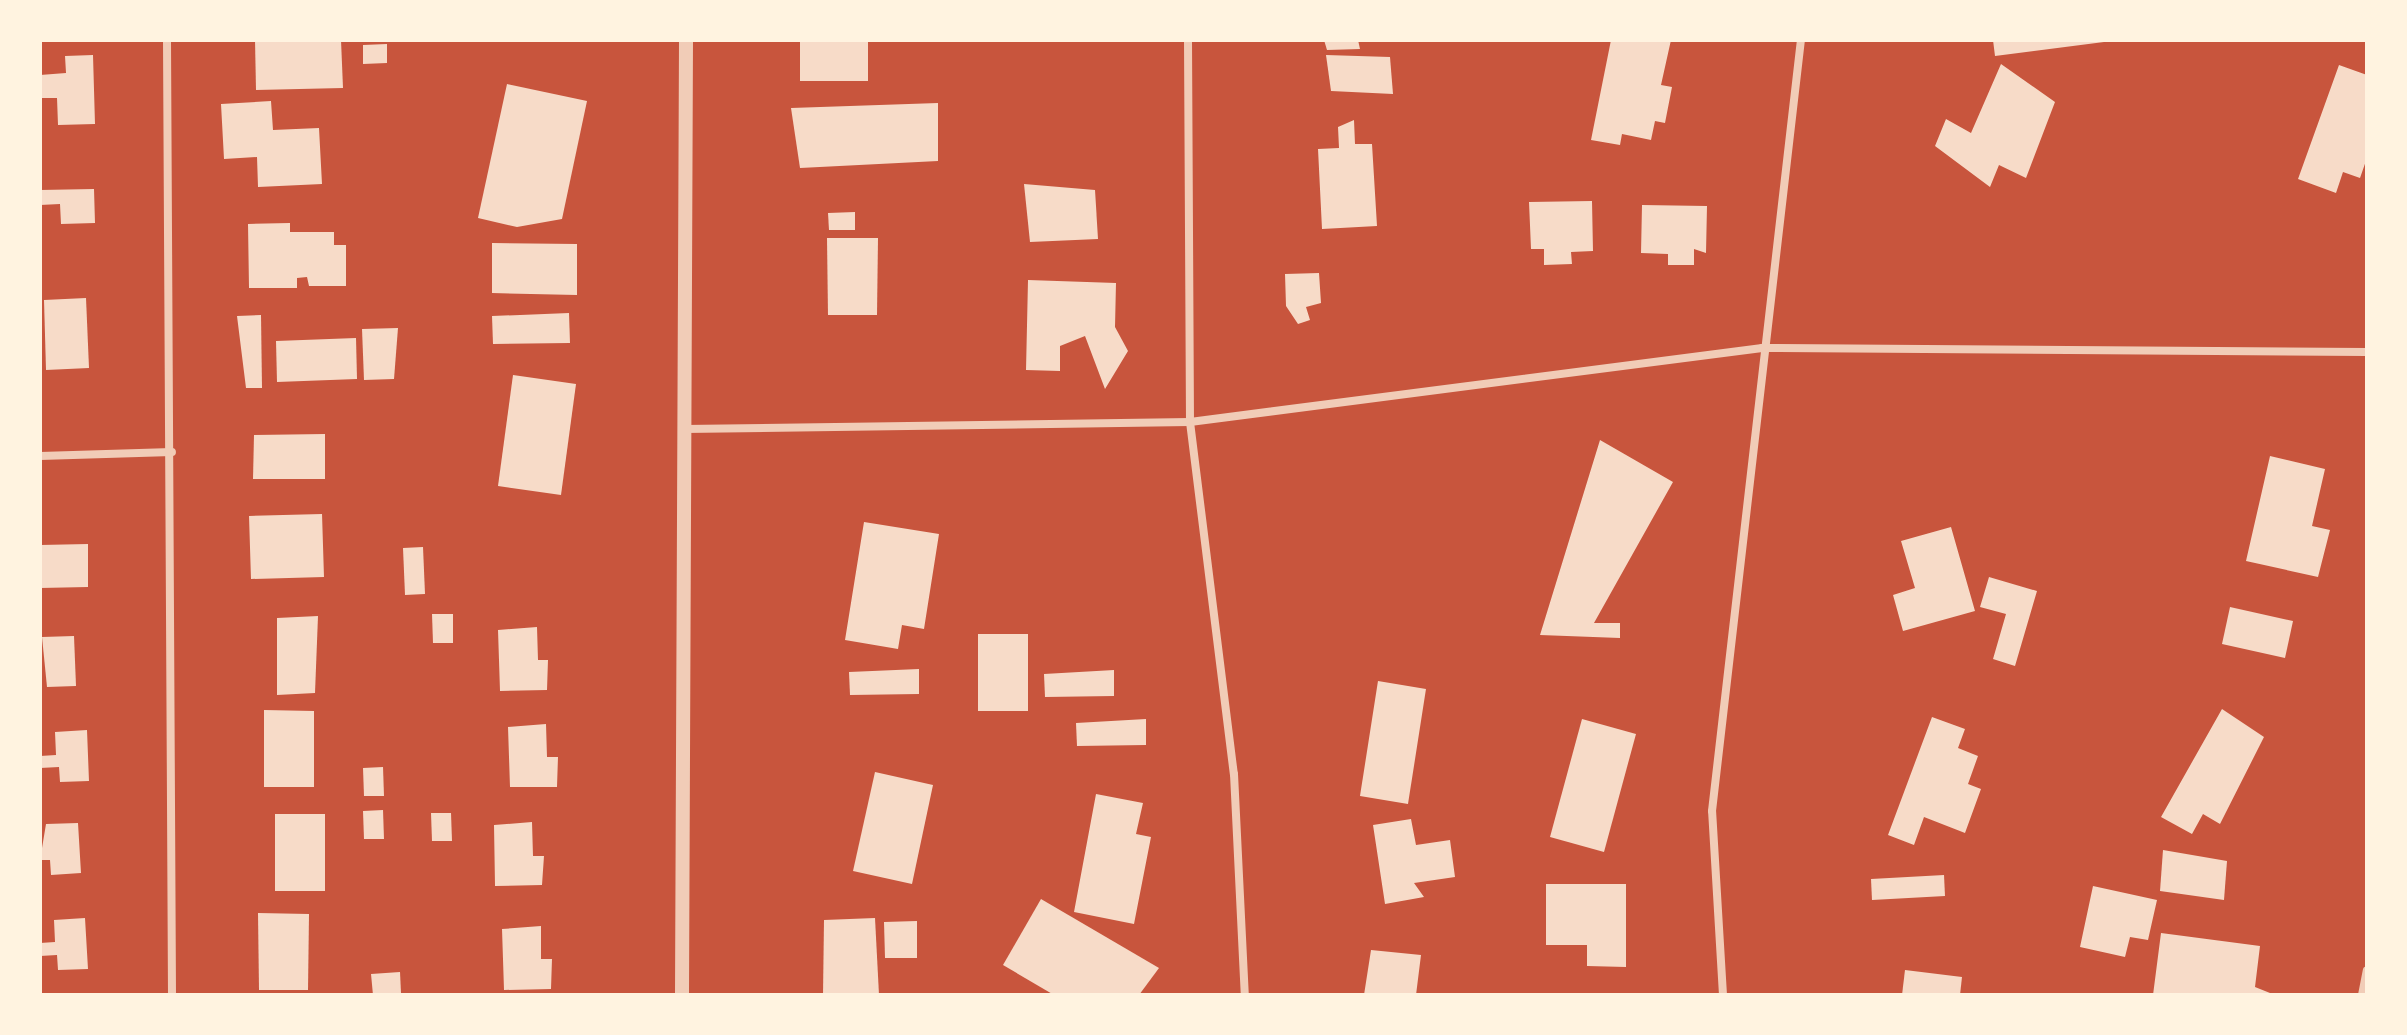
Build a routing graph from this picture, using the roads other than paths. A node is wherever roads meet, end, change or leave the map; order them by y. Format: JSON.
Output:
{"nodes":[{"id":1,"x":167,"y":40,"type":"edge"},
{"id":2,"x":686,"y":40,"type":"edge"},
{"id":3,"x":1188,"y":40,"type":"edge"},
{"id":4,"x":1801,"y":40,"type":"edge"},
{"id":5,"x":1762,"y":348,"type":"junction"},
{"id":6,"x":2367,"y":352,"type":"edge"},
{"id":7,"x":1190,"y":422,"type":"junction"},
{"id":8,"x":684,"y":429,"type":"junction"},
{"id":9,"x":172,"y":452,"type":"junction"},
{"id":10,"x":40,"y":456,"type":"edge"},
{"id":11,"x":2367,"y":970,"type":"edge"},
{"id":12,"x":172,"y":995,"type":"edge"},
{"id":13,"x":682,"y":995,"type":"edge"},
{"id":14,"x":1245,"y":995,"type":"edge"},
{"id":15,"x":1723,"y":995,"type":"edge"},
{"id":16,"x":2362,"y":995,"type":"edge"}],
"edges":[{"from":1,"to":9,"type":"street"},
{"from":2,"to":8,"type":"street"},
{"from":3,"to":7,"type":"street"},
{"from":4,"to":5,"type":"street"},
{"from":5,"to":6,"type":"street"},
{"from":5,"to":7,"type":"street"},
{"from":5,"to":15,"type":"street"},
{"from":7,"to":8,"type":"street"},
{"from":7,"to":14,"type":"street"},
{"from":8,"to":13,"type":"street"},
{"from":9,"to":10,"type":"street"},
{"from":9,"to":12,"type":"street"},
{"from":11,"to":16,"type":"street"}]}
